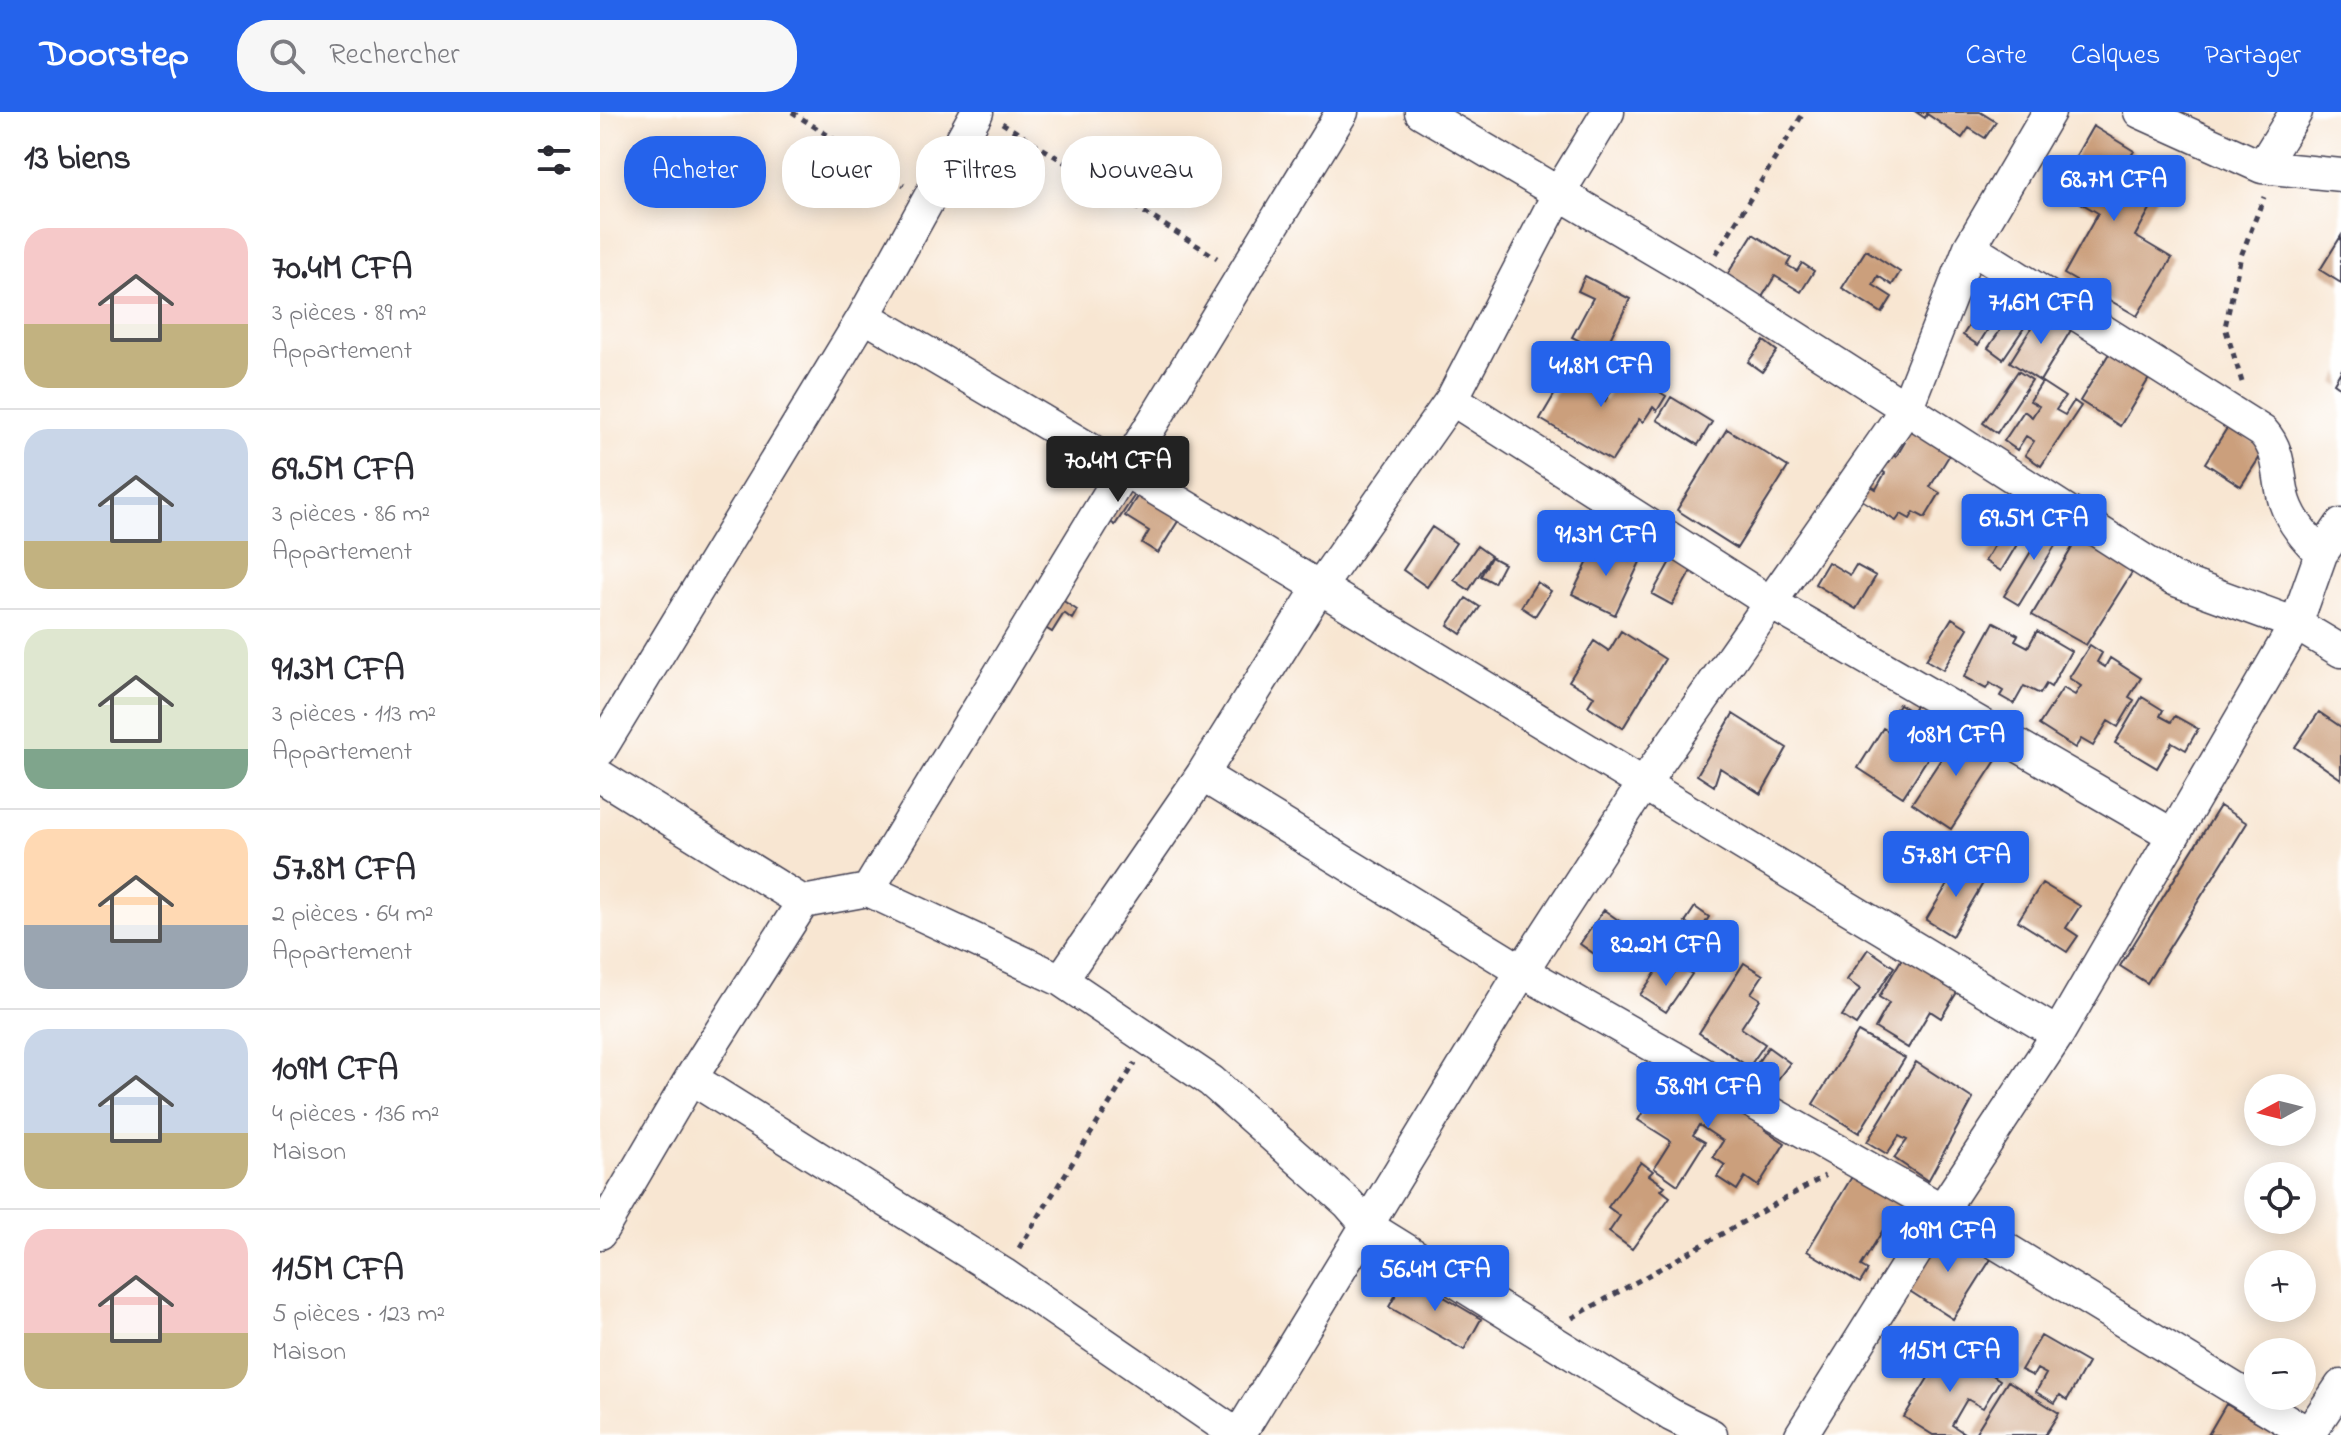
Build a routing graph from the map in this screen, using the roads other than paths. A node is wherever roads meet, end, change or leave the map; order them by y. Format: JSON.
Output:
{"nodes":[{"id":1,"x":1342,"y":112,"type":"edge"},
{"id":2,"x":1421,"y":112,"type":"edge"},
{"id":3,"x":1608,"y":112,"type":"edge"},
{"id":4,"x":2049,"y":112,"type":"edge"},
{"id":5,"x":2140,"y":112,"type":"edge"},
{"id":6,"x":2296,"y":112,"type":"edge"},
{"id":7,"x":987,"y":116,"type":"edge"},
{"id":8,"x":2262,"y":167,"type":"junction"},
{"id":9,"x":2341,"y":175,"type":"edge"},
{"id":10,"x":1560,"y":191,"type":"junction"},
{"id":11,"x":1970,"y":247,"type":"junction"},
{"id":12,"x":864,"y":316,"type":"junction"},
{"id":13,"x":1452,"y":399,"type":"junction"},
{"id":14,"x":1906,"y":409,"type":"junction"},
{"id":15,"x":1124,"y":468,"type":"junction"},
{"id":16,"x":2341,"y":525,"type":"edge"},
{"id":17,"x":2321,"y":554,"type":"junction"},
{"id":18,"x":1319,"y":588,"type":"junction"},
{"id":19,"x":1771,"y":603,"type":"junction"},
{"id":20,"x":2296,"y":624,"type":"junction"},
{"id":21,"x":2341,"y":651,"type":"edge"},
{"id":22,"x":600,"y":750,"type":"edge"},
{"id":23,"x":1202,"y":775,"type":"junction"},
{"id":24,"x":600,"y":776,"type":"edge"},
{"id":25,"x":1642,"y":786,"type":"junction"},
{"id":26,"x":2173,"y":835,"type":"junction"},
{"id":27,"x":868,"y":890,"type":"junction"},
{"id":28,"x":803,"y":902,"type":"junction"},
{"id":29,"x":1522,"y":971,"type":"junction"},
{"id":30,"x":1061,"y":980,"type":"junction"},
{"id":31,"x":2058,"y":1034,"type":"junction"},
{"id":32,"x":691,"y":1078,"type":"junction"},
{"id":33,"x":1942,"y":1210,"type":"junction"},
{"id":34,"x":1369,"y":1227,"type":"junction"},
{"id":35,"x":600,"y":1233,"type":"edge"},
{"id":36,"x":2341,"y":1386,"type":"edge"},
{"id":37,"x":2308,"y":1434,"type":"edge"},
{"id":38,"x":1238,"y":1435,"type":"edge"},
{"id":39,"x":1711,"y":1435,"type":"edge"},
{"id":40,"x":1801,"y":1435,"type":"edge"}],
"edges":[{"from":1,"to":15,"type":"street"},
{"from":2,"to":10,"type":"street"},
{"from":3,"to":10,"type":"street"},
{"from":4,"to":11,"type":"street"},
{"from":5,"to":8,"type":"street"},
{"from":6,"to":8,"type":"street"},
{"from":7,"to":12,"type":"street"},
{"from":8,"to":9,"type":"street"},
{"from":10,"to":13,"type":"street"},
{"from":10,"to":14,"type":"street"},
{"from":11,"to":14,"type":"street"},
{"from":11,"to":17,"type":"street"},
{"from":12,"to":15,"type":"street"},
{"from":12,"to":22,"type":"street"},
{"from":13,"to":18,"type":"street"},
{"from":13,"to":19,"type":"street"},
{"from":14,"to":19,"type":"street"},
{"from":14,"to":20,"type":"street"},
{"from":15,"to":18,"type":"street"},
{"from":15,"to":27,"type":"street"},
{"from":16,"to":17,"type":"street"},
{"from":17,"to":20,"type":"street"},
{"from":18,"to":23,"type":"street"},
{"from":18,"to":25,"type":"street"},
{"from":19,"to":25,"type":"street"},
{"from":19,"to":26,"type":"street"},
{"from":20,"to":21,"type":"street"},
{"from":20,"to":26,"type":"street"},
{"from":23,"to":29,"type":"street"},
{"from":23,"to":30,"type":"street"},
{"from":24,"to":28,"type":"street"},
{"from":25,"to":29,"type":"street"},
{"from":25,"to":31,"type":"street"},
{"from":26,"to":31,"type":"street"},
{"from":27,"to":28,"type":"street"},
{"from":27,"to":30,"type":"street"},
{"from":28,"to":32,"type":"street"},
{"from":29,"to":33,"type":"street"},
{"from":29,"to":34,"type":"street"},
{"from":30,"to":34,"type":"street"},
{"from":31,"to":33,"type":"street"},
{"from":32,"to":35,"type":"street"},
{"from":32,"to":38,"type":"street"},
{"from":33,"to":37,"type":"street"},
{"from":33,"to":40,"type":"street"},
{"from":34,"to":38,"type":"street"},
{"from":34,"to":39,"type":"street"},
{"from":36,"to":37,"type":"street"}]}
